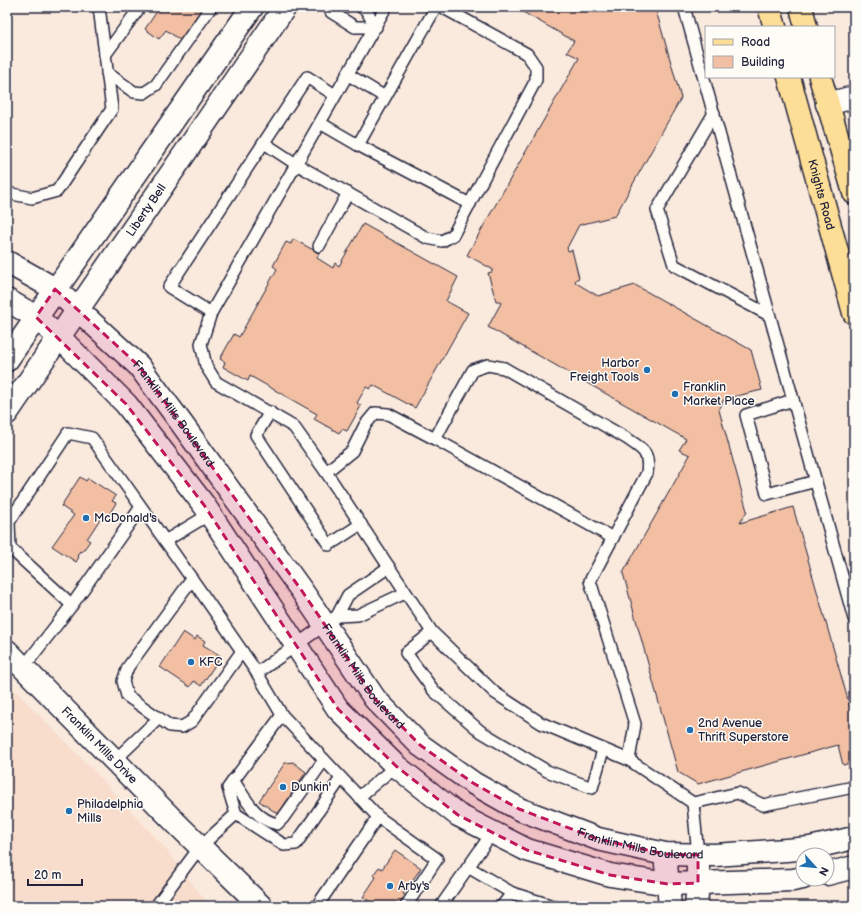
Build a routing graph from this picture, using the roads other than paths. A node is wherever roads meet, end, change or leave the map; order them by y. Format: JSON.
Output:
{"nodes":[{"id":1,"x":99,"y":7,"type":"edge"},
{"id":2,"x":140,"y":7,"type":"edge"},
{"id":3,"x":211,"y":7,"type":"edge"},
{"id":4,"x":252,"y":7,"type":"edge"},
{"id":5,"x":285,"y":7,"type":"edge"},
{"id":6,"x":329,"y":7,"type":"edge"},
{"id":7,"x":362,"y":7,"type":"edge"},
{"id":8,"x":386,"y":7,"type":"edge"},
{"id":9,"x":436,"y":7,"type":"edge"},
{"id":10,"x":442,"y":7,"type":"edge"},
{"id":11,"x":684,"y":7,"type":"edge"},
{"id":12,"x":769,"y":7,"type":"edge"},
{"id":13,"x":801,"y":7,"type":"edge"},
{"id":14,"x":775,"y":26,"type":"edge"},
{"id":15,"x":806,"y":26,"type":"edge"},
{"id":16,"x":376,"y":27,"type":"junction"},
{"id":17,"x":105,"y":55,"type":"junction"},
{"id":18,"x":107,"y":73,"type":"junction"},
{"id":19,"x":347,"y":74,"type":"junction"},
{"id":20,"x":788,"y":78,"type":"edge"},
{"id":21,"x":820,"y":78,"type":"edge"},
{"id":22,"x":335,"y":95,"type":"junction"},
{"id":23,"x":385,"y":97,"type":"junction"},
{"id":24,"x":854,"y":98,"type":"edge"},
{"id":25,"x":827,"y":104,"type":"junction"},
{"id":26,"x":714,"y":113,"type":"junction"},
{"id":27,"x":320,"y":122,"type":"junction"},
{"id":28,"x":264,"y":144,"type":"junction"},
{"id":29,"x":358,"y":145,"type":"junction"},
{"id":30,"x":296,"y":164,"type":"junction"},
{"id":31,"x":7,"y":193,"type":"edge"},
{"id":32,"x":348,"y":193,"type":"junction"},
{"id":33,"x":854,"y":193,"type":"edge"},
{"id":34,"x":470,"y":204,"type":"junction"},
{"id":35,"x":319,"y":246,"type":"dead end"},
{"id":36,"x":7,"y":262,"type":"edge"},
{"id":37,"x":55,"y":289,"type":"junction"},
{"id":38,"x":7,"y":300,"type":"edge"},
{"id":39,"x":78,"y":309,"type":"junction"},
{"id":40,"x":854,"y":312,"type":"edge"},
{"id":41,"x":211,"y":313,"type":"junction"},
{"id":42,"x":770,"y":315,"type":"junction"},
{"id":43,"x":36,"y":317,"type":"junction"},
{"id":44,"x":58,"y":337,"type":"junction"},
{"id":45,"x":7,"y":360,"type":"edge"},
{"id":46,"x":793,"y":400,"type":"junction"},
{"id":47,"x":270,"y":412,"type":"junction"},
{"id":48,"x":7,"y":413,"type":"edge"},
{"id":49,"x":435,"y":439,"type":"junction"},
{"id":50,"x":326,"y":472,"type":"junction"},
{"id":51,"x":816,"y":481,"type":"junction"},
{"id":52,"x":141,"y":507,"type":"junction"},
{"id":53,"x":210,"y":514,"type":"junction"},
{"id":54,"x":361,"y":524,"type":"junction"},
{"id":55,"x":613,"y":538,"type":"junction"},
{"id":56,"x":165,"y":541,"type":"junction"},
{"id":57,"x":389,"y":567,"type":"junction"},
{"id":58,"x":192,"y":579,"type":"junction"},
{"id":59,"x":405,"y":593,"type":"junction"},
{"id":60,"x":72,"y":605,"type":"junction"},
{"id":61,"x":854,"y":619,"type":"edge"},
{"id":62,"x":331,"y":621,"type":"junction"},
{"id":63,"x":432,"y":632,"type":"junction"},
{"id":64,"x":296,"y":645,"type":"junction"},
{"id":65,"x":7,"y":651,"type":"edge"},
{"id":66,"x":242,"y":651,"type":"junction"},
{"id":67,"x":23,"y":668,"type":"junction"},
{"id":68,"x":257,"y":673,"type":"junction"},
{"id":69,"x":282,"y":715,"type":"junction"},
{"id":70,"x":159,"y":718,"type":"junction"},
{"id":71,"x":603,"y":750,"type":"junction"},
{"id":72,"x":115,"y":760,"type":"junction"},
{"id":73,"x":324,"y":760,"type":"junction"},
{"id":74,"x":629,"y":760,"type":"junction"},
{"id":75,"x":396,"y":766,"type":"junction"},
{"id":76,"x":341,"y":778,"type":"junction"},
{"id":77,"x":233,"y":780,"type":"junction"},
{"id":78,"x":854,"y":787,"type":"edge"},
{"id":79,"x":359,"y":797,"type":"junction"},
{"id":80,"x":693,"y":803,"type":"junction"},
{"id":81,"x":236,"y":814,"type":"junction"},
{"id":82,"x":378,"y":817,"type":"junction"},
{"id":83,"x":492,"y":833,"type":"junction"},
{"id":84,"x":854,"y":838,"type":"edge"},
{"id":85,"x":200,"y":847,"type":"junction"},
{"id":86,"x":665,"y":854,"type":"junction"},
{"id":87,"x":698,"y":855,"type":"junction"},
{"id":88,"x":468,"y":867,"type":"junction"},
{"id":89,"x":854,"y":868,"type":"edge"},
{"id":90,"x":835,"y":872,"type":"edge"},
{"id":91,"x":795,"y":880,"type":"edge"},
{"id":92,"x":698,"y":883,"type":"junction"},
{"id":93,"x":668,"y":884,"type":"junction"},
{"id":94,"x":512,"y":893,"type":"junction"},
{"id":95,"x":322,"y":905,"type":"edge"},
{"id":96,"x":156,"y":906,"type":"edge"},
{"id":97,"x":261,"y":906,"type":"edge"},
{"id":98,"x":406,"y":906,"type":"edge"},
{"id":99,"x":441,"y":906,"type":"edge"},
{"id":100,"x":502,"y":906,"type":"edge"},
{"id":101,"x":553,"y":906,"type":"edge"},
{"id":102,"x":670,"y":906,"type":"edge"},
{"id":103,"x":696,"y":906,"type":"edge"}],
"edges":[{"from":1,"to":17,"type":"lane"},
{"from":2,"to":17,"type":"lane"},
{"from":3,"to":18,"type":"lane"},
{"from":4,"to":37,"type":"street"},
{"from":5,"to":39,"type":"street","name":"Liberty Bell"},
{"from":6,"to":16,"type":"lane"},
{"from":7,"to":16,"type":"lane"},
{"from":8,"to":16,"type":"lane"},
{"from":9,"to":23,"type":"lane"},
{"from":10,"to":34,"type":"lane"},
{"from":11,"to":26,"type":"lane"},
{"from":12,"to":14,"type":"main road"},
{"from":13,"to":15,"type":"main road"},
{"from":16,"to":19,"type":"lane"},
{"from":17,"to":18,"type":"lane"},
{"from":18,"to":31,"type":"lane"},
{"from":19,"to":22,"type":"lane"},
{"from":19,"to":23,"type":"lane"},
{"from":20,"to":40,"type":"main road","name":"Knights Road"},
{"from":21,"to":25,"type":"main road"},
{"from":22,"to":27,"type":"lane"},
{"from":22,"to":28,"type":"lane"},
{"from":23,"to":29,"type":"lane"},
{"from":24,"to":25,"type":"street"},
{"from":25,"to":33,"type":"main road"},
{"from":26,"to":42,"type":"lane"},
{"from":26,"to":42,"type":"lane"},
{"from":27,"to":29,"type":"lane"},
{"from":27,"to":30,"type":"lane"},
{"from":28,"to":30,"type":"lane"},
{"from":28,"to":41,"type":"lane"},
{"from":29,"to":34,"type":"lane"},
{"from":30,"to":32,"type":"lane"},
{"from":30,"to":41,"type":"lane"},
{"from":32,"to":34,"type":"lane"},
{"from":32,"to":35,"type":"lane"},
{"from":36,"to":37,"type":"street","name":"Franklin Mills Boulevard"},
{"from":37,"to":39,"type":"street","name":"Franklin Mills Boulevard"},
{"from":37,"to":43,"type":"street"},
{"from":38,"to":43,"type":"street"},
{"from":39,"to":44,"type":"street","name":"Liberty Bell"},
{"from":39,"to":62,"type":"street","name":"Franklin Mills Boulevard"},
{"from":41,"to":47,"type":"lane"},
{"from":42,"to":46,"type":"lane"},
{"from":43,"to":44,"type":"street"},
{"from":43,"to":45,"type":"street"},
{"from":44,"to":48,"type":"street","name":"Liberty Bell"},
{"from":44,"to":53,"type":"street"},
{"from":46,"to":51,"type":"lane"},
{"from":46,"to":51,"type":"lane"},
{"from":47,"to":50,"type":"lane"},
{"from":47,"to":54,"type":"lane"},
{"from":49,"to":50,"type":"lane"},
{"from":49,"to":55,"type":"lane"},
{"from":49,"to":55,"type":"lane"},
{"from":50,"to":54,"type":"lane"},
{"from":51,"to":61,"type":"lane"},
{"from":52,"to":56,"type":"lane"},
{"from":52,"to":60,"type":"lane"},
{"from":52,"to":60,"type":"lane"},
{"from":53,"to":56,"type":"lane"},
{"from":53,"to":64,"type":"street"},
{"from":54,"to":57,"type":"lane"},
{"from":55,"to":74,"type":"lane"},
{"from":56,"to":58,"type":"lane"},
{"from":57,"to":59,"type":"lane"},
{"from":57,"to":62,"type":"lane"},
{"from":58,"to":66,"type":"lane"},
{"from":58,"to":70,"type":"lane"},
{"from":59,"to":62,"type":"lane"},
{"from":59,"to":63,"type":"lane"},
{"from":60,"to":67,"type":"lane"},
{"from":62,"to":64,"type":"lane"},
{"from":62,"to":86,"type":"street","name":"Franklin Mills Boulevard"},
{"from":63,"to":71,"type":"lane"},
{"from":63,"to":71,"type":"lane"},
{"from":64,"to":68,"type":"lane"},
{"from":64,"to":75,"type":"street"},
{"from":65,"to":67,"type":"street","name":"Franklin Mills Drive"},
{"from":66,"to":68,"type":"lane"},
{"from":66,"to":70,"type":"lane"},
{"from":67,"to":72,"type":"street","name":"Franklin Mills Drive"},
{"from":68,"to":69,"type":"lane"},
{"from":69,"to":73,"type":"lane"},
{"from":69,"to":77,"type":"lane"},
{"from":70,"to":72,"type":"lane"},
{"from":71,"to":74,"type":"lane"},
{"from":72,"to":85,"type":"street","name":"Franklin Mills Drive"},
{"from":73,"to":76,"type":"lane"},
{"from":73,"to":77,"type":"lane"},
{"from":74,"to":80,"type":"lane"},
{"from":75,"to":79,"type":"lane"},
{"from":75,"to":83,"type":"street"},
{"from":76,"to":79,"type":"lane"},
{"from":76,"to":81,"type":"lane"},
{"from":77,"to":81,"type":"lane"},
{"from":78,"to":80,"type":"lane"},
{"from":79,"to":82,"type":"lane"},
{"from":80,"to":87,"type":"lane"},
{"from":81,"to":85,"type":"lane"},
{"from":82,"to":95,"type":"lane"},
{"from":82,"to":98,"type":"lane"},
{"from":83,"to":88,"type":"lane"},
{"from":83,"to":93,"type":"street"},
{"from":84,"to":87,"type":"street","name":"Franklin Mills Boulevard"},
{"from":85,"to":96,"type":"lane"},
{"from":85,"to":97,"type":"street","name":"Franklin Mills Drive"},
{"from":86,"to":87,"type":"street","name":"Franklin Mills Boulevard"},
{"from":86,"to":93,"type":"street"},
{"from":87,"to":92,"type":"street"},
{"from":88,"to":94,"type":"lane"},
{"from":88,"to":99,"type":"lane"},
{"from":89,"to":90,"type":"street"},
{"from":91,"to":92,"type":"street"},
{"from":92,"to":93,"type":"street"},
{"from":92,"to":103,"type":"street"},
{"from":93,"to":102,"type":"street"},
{"from":94,"to":100,"type":"lane"},
{"from":94,"to":101,"type":"lane"}]}
